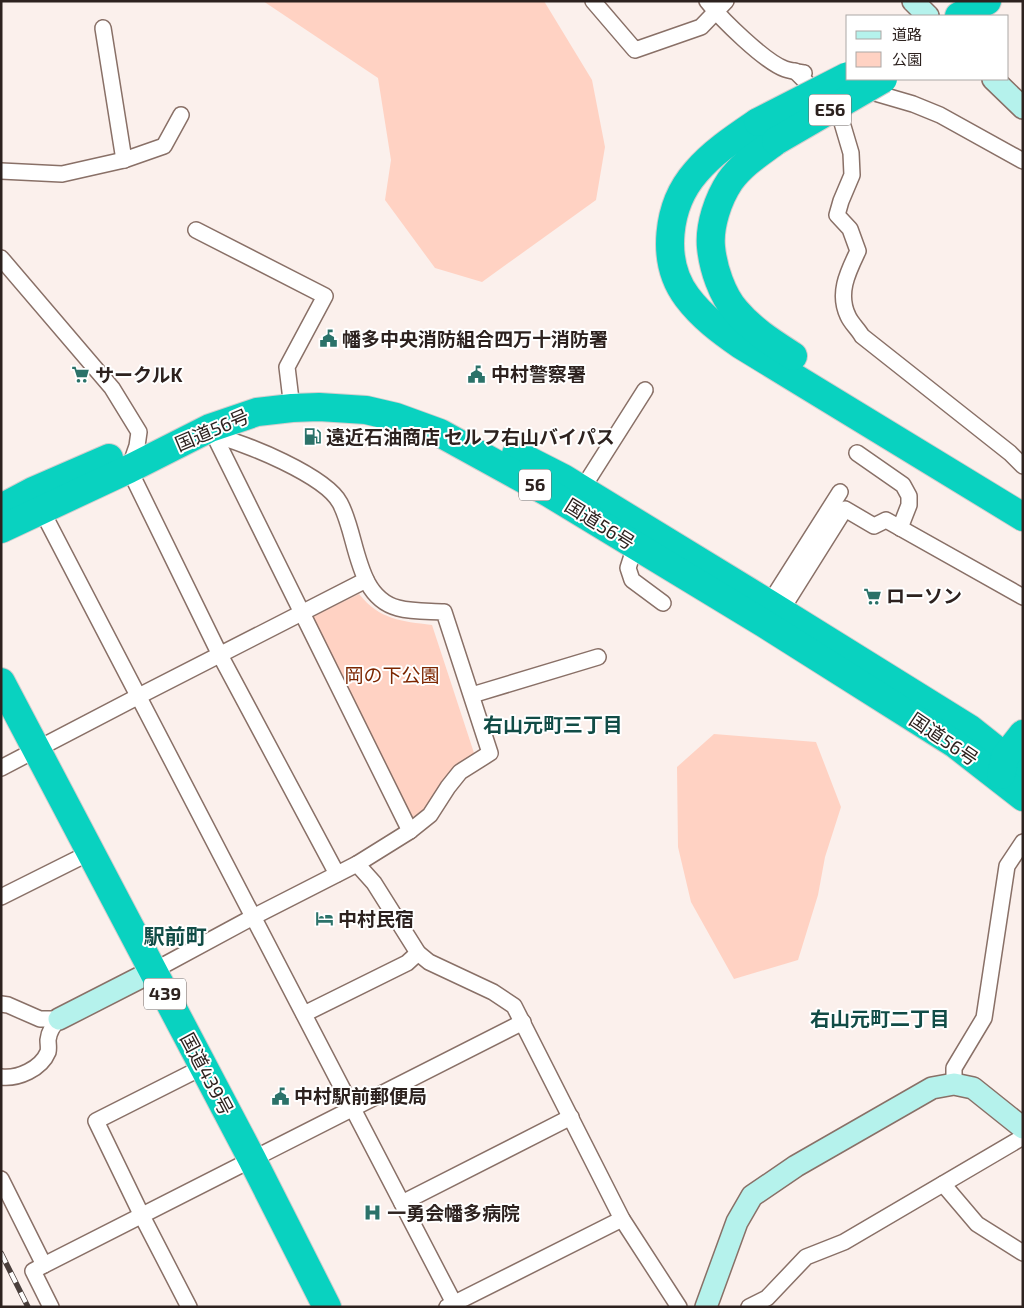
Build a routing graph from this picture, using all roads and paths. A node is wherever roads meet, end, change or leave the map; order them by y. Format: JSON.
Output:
{"nodes":[{"id":1,"x":593,"y":1,"type":"edge"},
{"id":2,"x":913,"y":1,"type":"edge"},
{"id":3,"x":987,"y":1,"type":"edge"},
{"id":4,"x":1004,"y":1,"type":"edge"},
{"id":5,"x":716,"y":5,"type":"edge"},
{"id":6,"x":927,"y":15,"type":"edge"},
{"id":7,"x":961,"y":15,"type":"edge"},
{"id":8,"x":983,"y":15,"type":"edge"},
{"id":9,"x":103,"y":28,"type":"dead end"},
{"id":10,"x":795,"y":71,"type":"junction"},
{"id":11,"x":846,"y":77,"type":"edge"},
{"id":12,"x":881,"y":80,"type":"edge"},
{"id":13,"x":994,"y":80,"type":"edge"},
{"id":14,"x":1023,"y":108,"type":"edge"},
{"id":15,"x":181,"y":115,"type":"dead end"},
{"id":16,"x":767,"y":131,"type":"junction"},
{"id":17,"x":124,"y":160,"type":"junction"},
{"id":18,"x":1023,"y":161,"type":"edge"},
{"id":19,"x":1,"y":171,"type":"edge"},
{"id":20,"x":196,"y":230,"type":"dead end"},
{"id":21,"x":1,"y":258,"type":"edge"},
{"id":22,"x":646,"y":390,"type":"dead end"},
{"id":23,"x":291,"y":401,"type":"junction"},
{"id":24,"x":213,"y":432,"type":"junction"},
{"id":25,"x":857,"y":453,"type":"dead end"},
{"id":26,"x":133,"y":457,"type":"junction"},
{"id":27,"x":1023,"y":466,"type":"edge"},
{"id":28,"x":840,"y":492,"type":"dead end"},
{"id":29,"x":576,"y":498,"type":"junction"},
{"id":30,"x":1023,"y":499,"type":"edge"},
{"id":31,"x":1,"y":508,"type":"edge"},
{"id":32,"x":41,"y":509,"type":"junction"},
{"id":33,"x":1023,"y":517,"type":"edge"},
{"id":34,"x":900,"y":528,"type":"junction"},
{"id":35,"x":1,"y":529,"type":"edge"},
{"id":36,"x":635,"y":546,"type":"junction"},
{"id":37,"x":366,"y":580,"type":"junction"},
{"id":38,"x":1023,"y":597,"type":"edge"},
{"id":39,"x":663,"y":603,"type":"dead end"},
{"id":40,"x":302,"y":612,"type":"junction"},
{"id":41,"x":772,"y":613,"type":"junction"},
{"id":42,"x":220,"y":654,"type":"junction"},
{"id":43,"x":598,"y":658,"type":"dead end"},
{"id":44,"x":1,"y":682,"type":"edge"},
{"id":45,"x":472,"y":695,"type":"junction"},
{"id":46,"x":139,"y":696,"type":"junction"},
{"id":47,"x":1023,"y":734,"type":"edge"},
{"id":48,"x":36,"y":750,"type":"junction"},
{"id":49,"x":1,"y":768,"type":"edge"},
{"id":50,"x":1016,"y":776,"type":"edge"},
{"id":51,"x":410,"y":831,"type":"junction"},
{"id":52,"x":1023,"y":842,"type":"edge"},
{"id":53,"x":91,"y":852,"type":"junction"},
{"id":54,"x":357,"y":864,"type":"junction"},
{"id":55,"x":337,"y":874,"type":"junction"},
{"id":56,"x":1,"y":897,"type":"edge"},
{"id":57,"x":253,"y":917,"type":"junction"},
{"id":58,"x":418,"y":953,"type":"junction"},
{"id":59,"x":153,"y":971,"type":"junction"},
{"id":60,"x":1,"y":1004,"type":"edge"},
{"id":61,"x":304,"y":1014,"type":"junction"},
{"id":62,"x":59,"y":1019,"type":"junction"},
{"id":63,"x":523,"y":1022,"type":"junction"},
{"id":64,"x":203,"y":1067,"type":"junction"},
{"id":65,"x":1,"y":1077,"type":"edge"},
{"id":66,"x":954,"y":1084,"type":"junction"},
{"id":67,"x":353,"y":1108,"type":"junction"},
{"id":68,"x":571,"y":1117,"type":"junction"},
{"id":69,"x":1023,"y":1128,"type":"edge"},
{"id":70,"x":1023,"y":1137,"type":"edge"},
{"id":71,"x":252,"y":1159,"type":"junction"},
{"id":72,"x":1,"y":1178,"type":"edge"},
{"id":73,"x":943,"y":1184,"type":"junction"},
{"id":74,"x":402,"y":1203,"type":"junction"},
{"id":75,"x":142,"y":1216,"type":"junction"},
{"id":76,"x":622,"y":1220,"type":"junction"},
{"id":77,"x":1023,"y":1253,"type":"edge"},
{"id":78,"x":44,"y":1265,"type":"junction"},
{"id":79,"x":452,"y":1306,"type":"edge"},
{"id":80,"x":51,"y":1307,"type":"edge"},
{"id":81,"x":189,"y":1307,"type":"edge"},
{"id":82,"x":327,"y":1307,"type":"edge"},
{"id":83,"x":679,"y":1307,"type":"edge"},
{"id":84,"x":706,"y":1307,"type":"edge"},
{"id":85,"x":749,"y":1307,"type":"edge"}],
"edges":[{"from":1,"to":5,"type":"street"},
{"from":2,"to":6,"type":"street"},
{"from":3,"to":7,"type":"highway"},
{"from":4,"to":8,"type":"highway"},
{"from":5,"to":10,"type":"street"},
{"from":9,"to":17,"type":"street"},
{"from":10,"to":18,"type":"street"},
{"from":10,"to":27,"type":"street"},
{"from":11,"to":16,"type":"highway","number":"E56","bridge":true},
{"from":12,"to":16,"type":"highway","number":"E56","bridge":true},
{"from":13,"to":14,"type":"street"},
{"from":15,"to":17,"type":"street"},
{"from":16,"to":30,"type":"highway"},
{"from":16,"to":33,"type":"highway"},
{"from":17,"to":19,"type":"street"},
{"from":20,"to":23,"type":"street"},
{"from":21,"to":26,"type":"street"},
{"from":22,"to":29,"type":"street"},
{"from":23,"to":24,"type":"highway","name":"国道56号","number":"56"},
{"from":23,"to":26,"type":"highway","name":"国道56号","number":"56"},
{"from":23,"to":29,"type":"highway","name":"国道56号","number":"56"},
{"from":24,"to":26,"type":"highway","name":"国道56号","number":"56"},
{"from":24,"to":37,"type":"street"},
{"from":24,"to":40,"type":"street"},
{"from":25,"to":34,"type":"street"},
{"from":26,"to":31,"type":"highway","name":"国道56号","number":"56"},
{"from":26,"to":32,"type":"highway","name":"国道56号","number":"56"},
{"from":26,"to":42,"type":"street"},
{"from":28,"to":41,"type":"street"},
{"from":29,"to":36,"type":"highway","name":"国道56号","number":"56"},
{"from":29,"to":41,"type":"highway","name":"国道56号","number":"56"},
{"from":32,"to":35,"type":"highway","name":"国道56号","number":"56"},
{"from":32,"to":46,"type":"street"},
{"from":34,"to":38,"type":"street"},
{"from":34,"to":41,"type":"street"},
{"from":36,"to":39,"type":"street"},
{"from":36,"to":41,"type":"highway","name":"国道56号","number":"56"},
{"from":37,"to":40,"type":"street"},
{"from":37,"to":45,"type":"street"},
{"from":40,"to":42,"type":"street"},
{"from":40,"to":51,"type":"street"},
{"from":41,"to":50,"type":"highway","name":"国道56号","number":"56"},
{"from":42,"to":46,"type":"street"},
{"from":42,"to":55,"type":"street"},
{"from":43,"to":45,"type":"street"},
{"from":44,"to":48,"type":"highway","name":"国道439号","number":"439"},
{"from":45,"to":51,"type":"street"},
{"from":46,"to":48,"type":"street"},
{"from":46,"to":57,"type":"street"},
{"from":47,"to":50,"type":"highway"},
{"from":48,"to":49,"type":"street"},
{"from":48,"to":53,"type":"highway","name":"国道439号","number":"439"},
{"from":51,"to":54,"type":"street"},
{"from":52,"to":66,"type":"street"},
{"from":53,"to":56,"type":"street"},
{"from":53,"to":59,"type":"highway","name":"国道439号","number":"439"},
{"from":54,"to":55,"type":"street"},
{"from":54,"to":58,"type":"street"},
{"from":55,"to":57,"type":"street"},
{"from":57,"to":59,"type":"street"},
{"from":57,"to":61,"type":"street"},
{"from":58,"to":61,"type":"street"},
{"from":58,"to":63,"type":"street"},
{"from":59,"to":62,"type":"street"},
{"from":59,"to":64,"type":"highway","name":"国道439号","number":"439"},
{"from":60,"to":62,"type":"street"},
{"from":61,"to":67,"type":"street"},
{"from":62,"to":65,"type":"street"},
{"from":63,"to":67,"type":"street"},
{"from":63,"to":68,"type":"street"},
{"from":64,"to":71,"type":"highway","name":"国道439号","number":"439"},
{"from":64,"to":75,"type":"street"},
{"from":66,"to":69,"type":"street"},
{"from":66,"to":84,"type":"street"},
{"from":67,"to":71,"type":"street"},
{"from":67,"to":74,"type":"street"},
{"from":68,"to":74,"type":"street"},
{"from":68,"to":76,"type":"street"},
{"from":70,"to":73,"type":"street"},
{"from":71,"to":75,"type":"street"},
{"from":71,"to":82,"type":"highway","name":"国道439号","number":"439"},
{"from":72,"to":78,"type":"street"},
{"from":73,"to":77,"type":"street"},
{"from":73,"to":85,"type":"street"},
{"from":74,"to":79,"type":"street"},
{"from":75,"to":78,"type":"street"},
{"from":75,"to":81,"type":"street"},
{"from":76,"to":79,"type":"street"},
{"from":76,"to":83,"type":"street"},
{"from":78,"to":80,"type":"street"}]}
